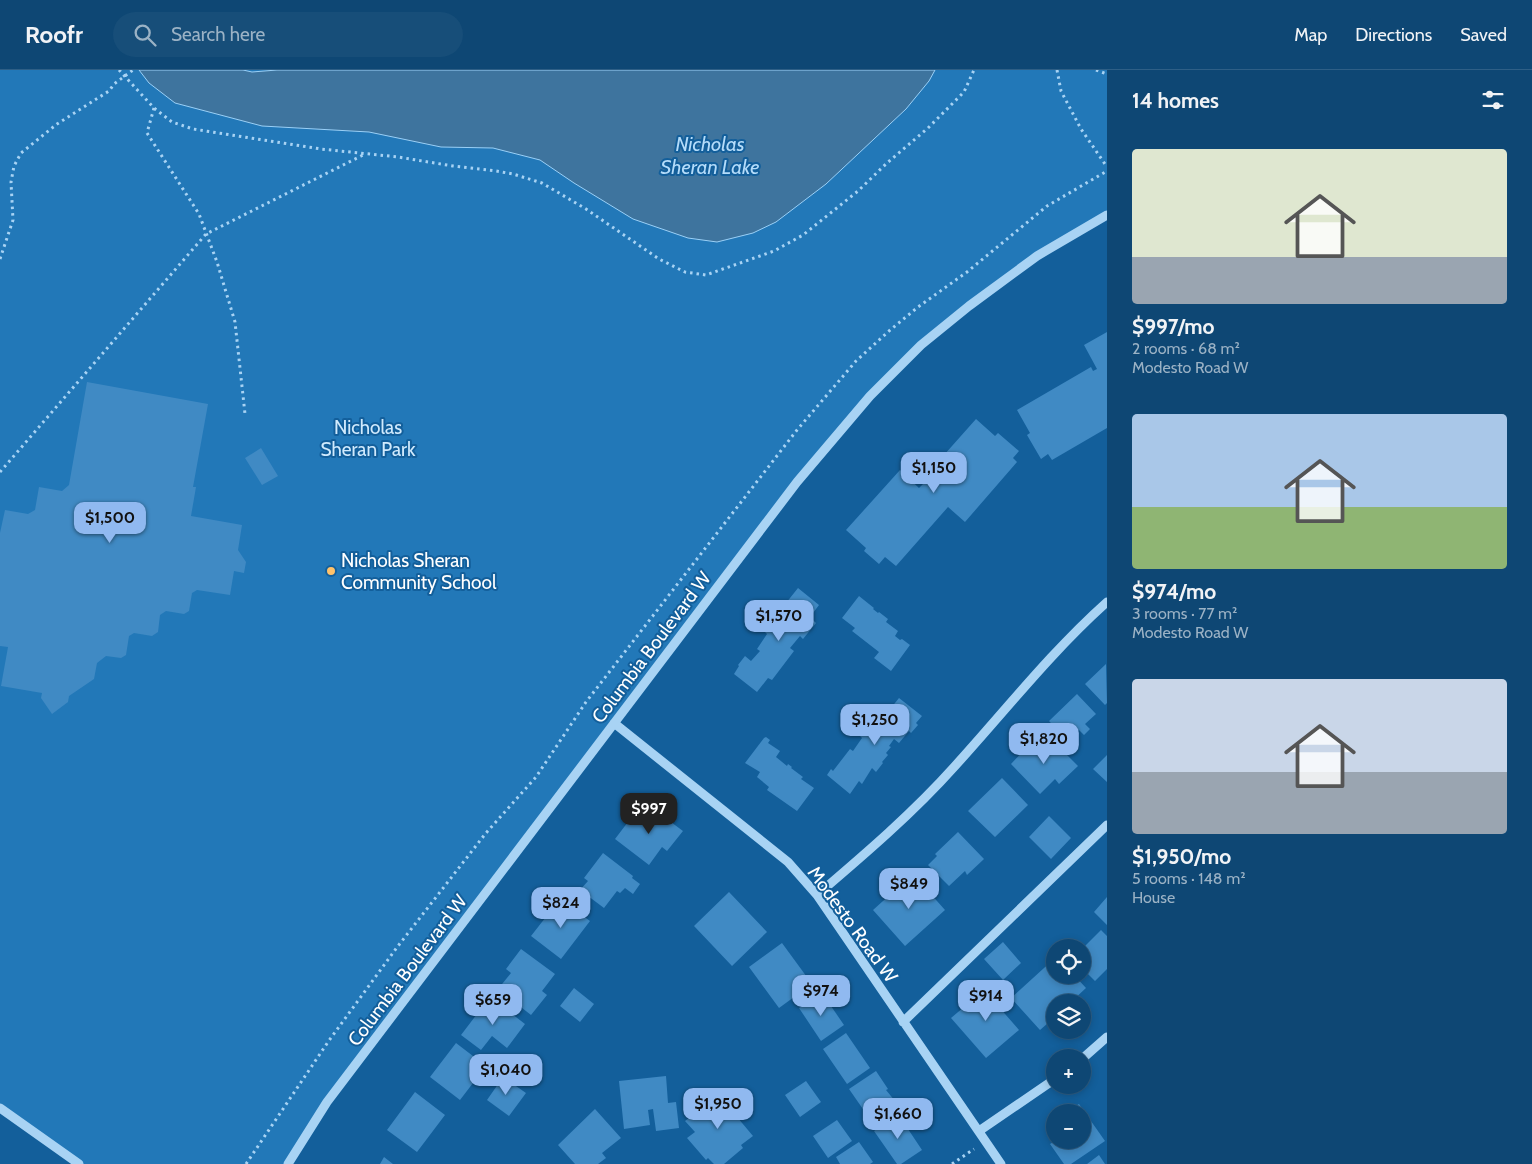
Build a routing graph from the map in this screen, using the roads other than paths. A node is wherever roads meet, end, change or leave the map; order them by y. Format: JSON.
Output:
{"nodes":[{"id":1,"x":1107,"y":215,"type":"edge"},
{"id":2,"x":1107,"y":602,"type":"edge"},
{"id":3,"x":614,"y":723,"type":"junction"},
{"id":4,"x":1107,"y":825,"type":"edge"},
{"id":5,"x":817,"y":895,"type":"junction"},
{"id":6,"x":903,"y":1022,"type":"junction"},
{"id":7,"x":1107,"y":1037,"type":"edge"},
{"id":8,"x":1091,"y":1051,"type":"edge"},
{"id":9,"x":1046,"y":1085,"type":"edge"},
{"id":10,"x":0,"y":1108,"type":"edge"},
{"id":11,"x":979,"y":1131,"type":"junction"},
{"id":12,"x":79,"y":1164,"type":"edge"},
{"id":13,"x":288,"y":1164,"type":"edge"},
{"id":14,"x":1001,"y":1164,"type":"edge"}],
"edges":[{"from":1,"to":3,"type":"street","name":"Columbia Boulevard W"},
{"from":2,"to":5,"type":"street"},
{"from":3,"to":5,"type":"street","name":"Modesto Road W"},
{"from":3,"to":13,"type":"street","name":"Columbia Boulevard W"},
{"from":4,"to":6,"type":"street"},
{"from":5,"to":6,"type":"street","name":"Modesto Road W"},
{"from":6,"to":11,"type":"street","name":"Modesto Road W"},
{"from":7,"to":8,"type":"street"},
{"from":9,"to":11,"type":"street"},
{"from":10,"to":12,"type":"street"},
{"from":11,"to":14,"type":"street","name":"Modesto Road W"}]}
